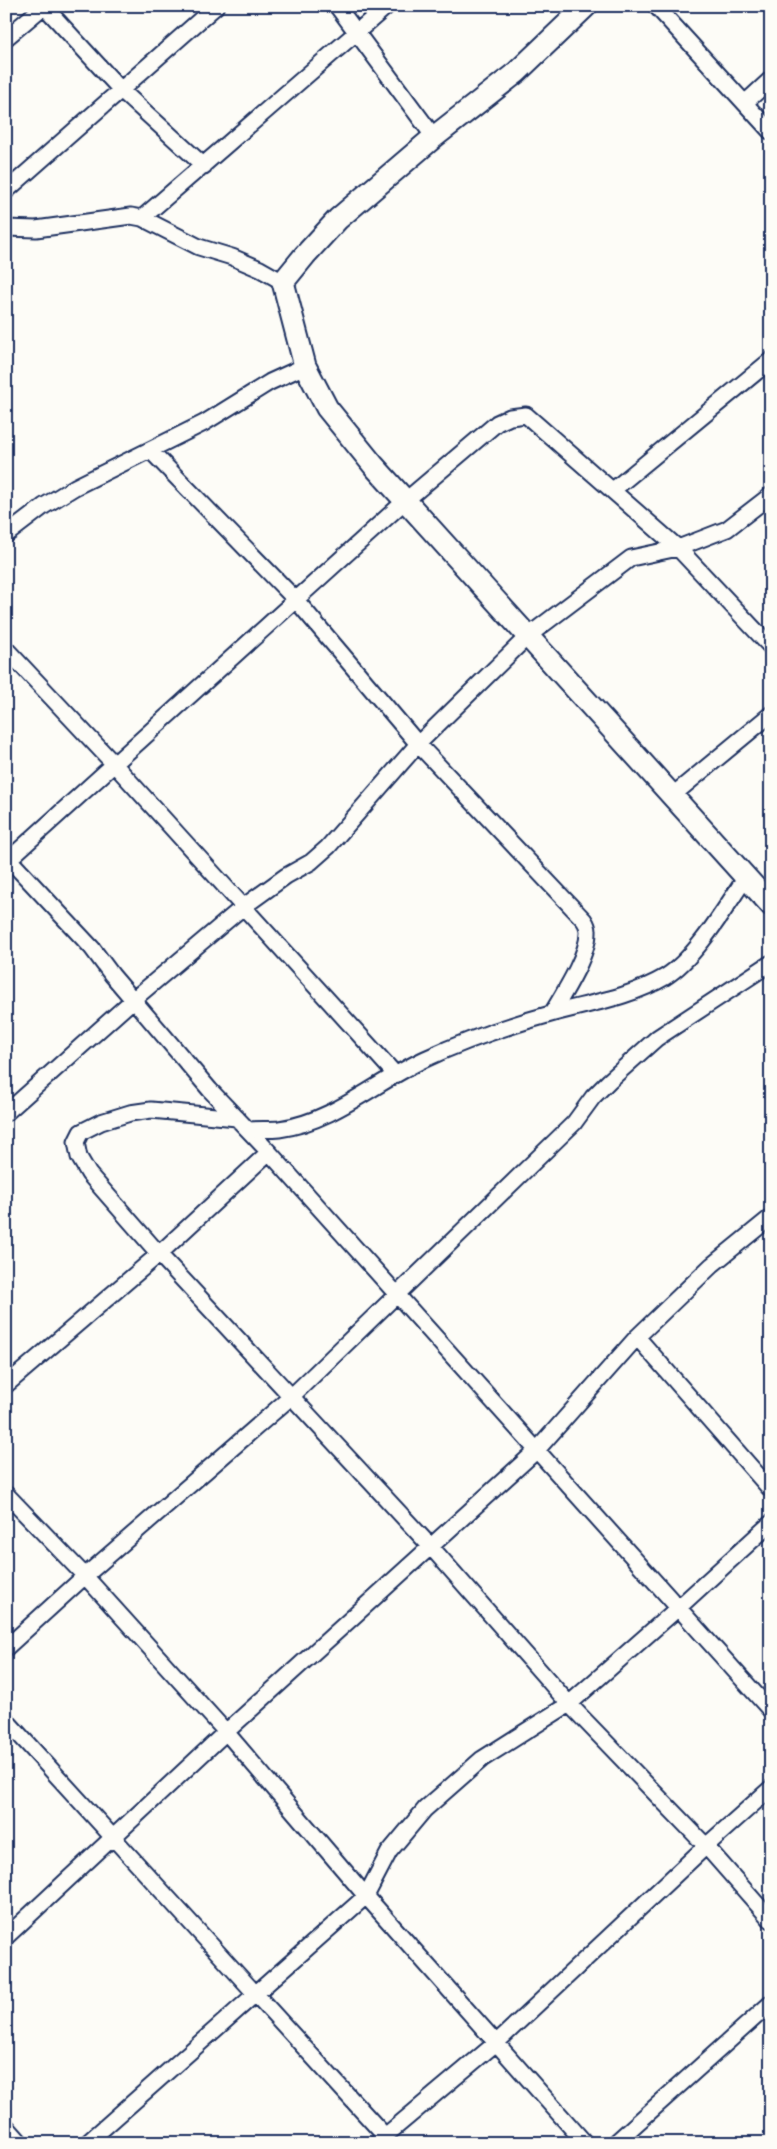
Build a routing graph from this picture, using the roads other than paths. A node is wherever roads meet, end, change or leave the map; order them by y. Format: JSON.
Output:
{"nodes":[{"id":1,"x":44,"y":6,"type":"edge"},
{"id":2,"x":216,"y":6,"type":"edge"},
{"id":3,"x":337,"y":6,"type":"edge"},
{"id":4,"x":387,"y":6,"type":"edge"},
{"id":5,"x":586,"y":6,"type":"edge"},
{"id":6,"x":656,"y":6,"type":"edge"},
{"id":7,"x":357,"y":33,"type":"junction"},
{"id":8,"x":6,"y":38,"type":"edge"},
{"id":9,"x":771,"y":79,"type":"edge"},
{"id":10,"x":121,"y":90,"type":"junction"},
{"id":11,"x":745,"y":103,"type":"junction"},
{"id":12,"x":771,"y":132,"type":"edge"},
{"id":13,"x":434,"y":137,"type":"junction"},
{"id":14,"x":204,"y":166,"type":"junction"},
{"id":15,"x":6,"y":191,"type":"edge"},
{"id":16,"x":142,"y":218,"type":"junction"},
{"id":17,"x":6,"y":228,"type":"edge"},
{"id":18,"x":283,"y":282,"type":"junction"},
{"id":19,"x":771,"y":360,"type":"edge"},
{"id":20,"x":306,"y":366,"type":"junction"},
{"id":21,"x":150,"y":450,"type":"junction"},
{"id":22,"x":613,"y":490,"type":"junction"},
{"id":23,"x":771,"y":496,"type":"edge"},
{"id":24,"x":405,"y":501,"type":"junction"},
{"id":25,"x":6,"y":535,"type":"edge"},
{"id":26,"x":678,"y":548,"type":"junction"},
{"id":27,"x":296,"y":600,"type":"junction"},
{"id":28,"x":528,"y":636,"type":"junction"},
{"id":29,"x":771,"y":647,"type":"edge"},
{"id":30,"x":6,"y":649,"type":"edge"},
{"id":31,"x":771,"y":714,"type":"edge"},
{"id":32,"x":418,"y":744,"type":"junction"},
{"id":33,"x":114,"y":764,"type":"junction"},
{"id":34,"x":672,"y":795,"type":"junction"},
{"id":35,"x":7,"y":859,"type":"edge"},
{"id":36,"x":746,"y":877,"type":"junction"},
{"id":37,"x":771,"y":905,"type":"edge"},
{"id":38,"x":243,"y":907,"type":"junction"},
{"id":39,"x":771,"y":963,"type":"edge"},
{"id":40,"x":134,"y":999,"type":"junction"},
{"id":41,"x":552,"y":1014,"type":"junction"},
{"id":42,"x":394,"y":1074,"type":"junction"},
{"id":43,"x":6,"y":1113,"type":"edge"},
{"id":44,"x":237,"y":1118,"type":"junction"},
{"id":45,"x":248,"y":1130,"type":"junction"},
{"id":46,"x":269,"y":1152,"type":"junction"},
{"id":47,"x":771,"y":1217,"type":"edge"},
{"id":48,"x":159,"y":1254,"type":"junction"},
{"id":49,"x":397,"y":1296,"type":"junction"},
{"id":50,"x":637,"y":1337,"type":"junction"},
{"id":51,"x":6,"y":1385,"type":"edge"},
{"id":52,"x":292,"y":1396,"type":"junction"},
{"id":53,"x":536,"y":1451,"type":"junction"},
{"id":54,"x":771,"y":1490,"type":"edge"},
{"id":55,"x":6,"y":1494,"type":"edge"},
{"id":56,"x":771,"y":1523,"type":"edge"},
{"id":57,"x":432,"y":1548,"type":"junction"},
{"id":58,"x":85,"y":1576,"type":"junction"},
{"id":59,"x":678,"y":1608,"type":"junction"},
{"id":60,"x":6,"y":1648,"type":"edge"},
{"id":61,"x":569,"y":1704,"type":"junction"},
{"id":62,"x":771,"y":1711,"type":"edge"},
{"id":63,"x":6,"y":1720,"type":"edge"},
{"id":64,"x":226,"y":1732,"type":"junction"},
{"id":65,"x":771,"y":1788,"type":"edge"},
{"id":66,"x":112,"y":1837,"type":"junction"},
{"id":67,"x":706,"y":1846,"type":"junction"},
{"id":68,"x":366,"y":1896,"type":"junction"},
{"id":69,"x":771,"y":1920,"type":"edge"},
{"id":70,"x":6,"y":1937,"type":"edge"},
{"id":71,"x":254,"y":1994,"type":"junction"},
{"id":72,"x":771,"y":2003,"type":"edge"},
{"id":73,"x":496,"y":2043,"type":"junction"},
{"id":74,"x":6,"y":2126,"type":"edge"},
{"id":75,"x":381,"y":2139,"type":"edge"},
{"id":76,"x":21,"y":2143,"type":"edge"},
{"id":77,"x":87,"y":2143,"type":"edge"},
{"id":78,"x":585,"y":2143,"type":"edge"},
{"id":79,"x":615,"y":2143,"type":"edge"}],
"edges":[{"from":1,"to":8,"type":"street"},
{"from":1,"to":10,"type":"street"},
{"from":2,"to":10,"type":"street"},
{"from":3,"to":7,"type":"street"},
{"from":4,"to":7,"type":"street"},
{"from":5,"to":13,"type":"street"},
{"from":6,"to":11,"type":"street"},
{"from":7,"to":13,"type":"street"},
{"from":7,"to":14,"type":"street"},
{"from":9,"to":11,"type":"street"},
{"from":10,"to":14,"type":"street"},
{"from":10,"to":15,"type":"street"},
{"from":11,"to":12,"type":"street"},
{"from":13,"to":18,"type":"street"},
{"from":14,"to":16,"type":"street"},
{"from":16,"to":17,"type":"street"},
{"from":16,"to":18,"type":"street"},
{"from":18,"to":20,"type":"street"},
{"from":19,"to":22,"type":"street"},
{"from":20,"to":21,"type":"street"},
{"from":20,"to":24,"type":"street"},
{"from":21,"to":25,"type":"street"},
{"from":21,"to":27,"type":"street"},
{"from":22,"to":24,"type":"street"},
{"from":22,"to":26,"type":"street"},
{"from":23,"to":26,"type":"street"},
{"from":24,"to":27,"type":"street"},
{"from":24,"to":28,"type":"street"},
{"from":26,"to":28,"type":"street"},
{"from":26,"to":29,"type":"street"},
{"from":27,"to":32,"type":"street"},
{"from":27,"to":33,"type":"street"},
{"from":28,"to":32,"type":"street"},
{"from":28,"to":34,"type":"street"},
{"from":30,"to":33,"type":"street"},
{"from":31,"to":34,"type":"street"},
{"from":32,"to":38,"type":"street"},
{"from":32,"to":41,"type":"street"},
{"from":33,"to":35,"type":"street"},
{"from":33,"to":38,"type":"street"},
{"from":34,"to":36,"type":"street"},
{"from":35,"to":40,"type":"street"},
{"from":36,"to":37,"type":"street"},
{"from":36,"to":41,"type":"street"},
{"from":38,"to":40,"type":"street"},
{"from":38,"to":42,"type":"street"},
{"from":39,"to":49,"type":"street"},
{"from":40,"to":43,"type":"street"},
{"from":40,"to":44,"type":"street"},
{"from":41,"to":42,"type":"street"},
{"from":42,"to":45,"type":"street"},
{"from":44,"to":45,"type":"street"},
{"from":44,"to":48,"type":"street"},
{"from":45,"to":46,"type":"street"},
{"from":46,"to":48,"type":"street"},
{"from":46,"to":49,"type":"street"},
{"from":47,"to":50,"type":"street"},
{"from":48,"to":51,"type":"street"},
{"from":48,"to":52,"type":"street"},
{"from":49,"to":52,"type":"street"},
{"from":49,"to":53,"type":"street"},
{"from":50,"to":53,"type":"street"},
{"from":50,"to":54,"type":"street"},
{"from":52,"to":57,"type":"street"},
{"from":52,"to":58,"type":"street"},
{"from":53,"to":57,"type":"street"},
{"from":53,"to":59,"type":"street"},
{"from":55,"to":58,"type":"street"},
{"from":56,"to":59,"type":"street"},
{"from":57,"to":61,"type":"street"},
{"from":57,"to":64,"type":"street"},
{"from":58,"to":60,"type":"street"},
{"from":58,"to":64,"type":"street"},
{"from":59,"to":61,"type":"street"},
{"from":59,"to":62,"type":"street"},
{"from":61,"to":67,"type":"street"},
{"from":61,"to":68,"type":"street"},
{"from":63,"to":66,"type":"street"},
{"from":64,"to":66,"type":"street"},
{"from":64,"to":68,"type":"street"},
{"from":65,"to":67,"type":"street"},
{"from":66,"to":70,"type":"street"},
{"from":66,"to":71,"type":"street"},
{"from":67,"to":69,"type":"street"},
{"from":67,"to":73,"type":"street"},
{"from":68,"to":71,"type":"street"},
{"from":68,"to":73,"type":"street"},
{"from":71,"to":75,"type":"street"},
{"from":71,"to":77,"type":"street"},
{"from":72,"to":79,"type":"street"},
{"from":73,"to":75,"type":"street"},
{"from":73,"to":78,"type":"street"},
{"from":74,"to":76,"type":"street"}]}
